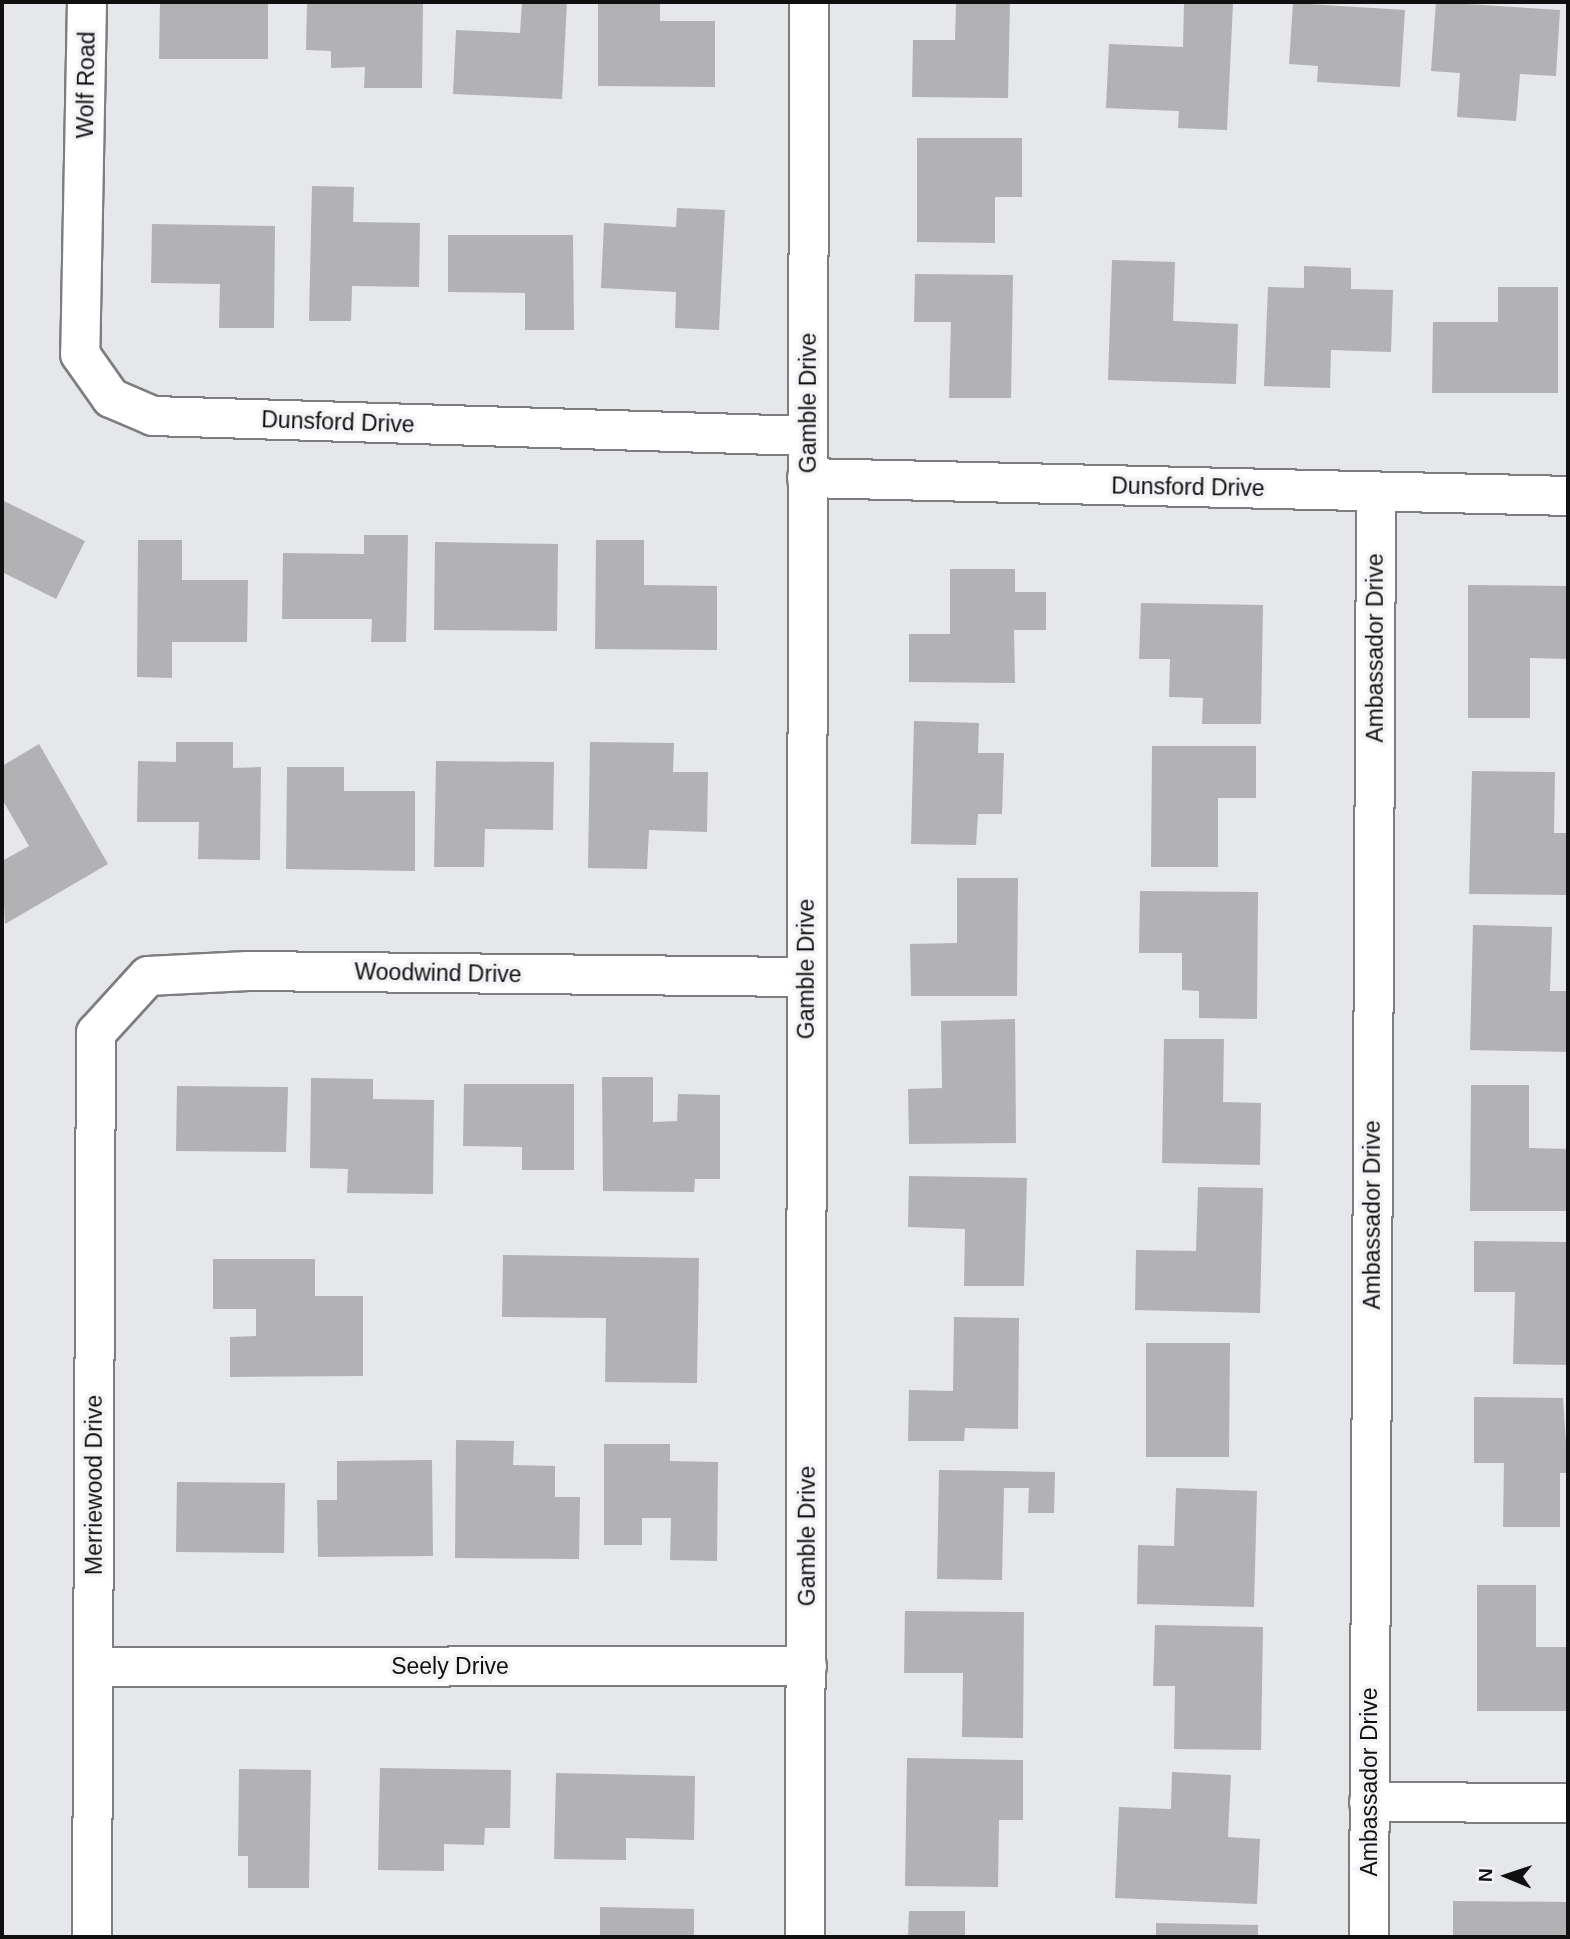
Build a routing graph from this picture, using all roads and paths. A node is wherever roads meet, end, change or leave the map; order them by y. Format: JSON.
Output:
{"nodes":[{"id":1,"x":87,"y":2,"type":"edge"},
{"id":2,"x":809,"y":2,"type":"edge"},
{"id":3,"x":84,"y":168,"type":"joint"},
{"id":4,"x":808,"y":436,"type":"junction"},
{"id":5,"x":807,"y":478,"type":"junction"},
{"id":6,"x":1376,"y":492,"type":"junction"},
{"id":7,"x":1568,"y":496,"type":"edge"},
{"id":8,"x":806,"y":977,"type":"junction"},
{"id":9,"x":96,"y":1033,"type":"joint"},
{"id":10,"x":807,"y":1666,"type":"junction"},
{"id":11,"x":93,"y":1667,"type":"junction"},
{"id":12,"x":1369,"y":1802,"type":"junction"},
{"id":13,"x":1568,"y":1803,"type":"edge"},
{"id":14,"x":92,"y":1937,"type":"edge"},
{"id":15,"x":805,"y":1937,"type":"edge"},
{"id":16,"x":1369,"y":1937,"type":"edge"}],
"edges":[{"from":1,"to":3,"type":"street","name":"Wolf Road"},
{"from":2,"to":4,"type":"street","name":"Gamble Drive"},
{"from":3,"to":4,"type":"street","name":"Dunsford Drive"},
{"from":4,"to":5,"type":"street","name":"Gamble Drive"},
{"from":5,"to":6,"type":"street","name":"Dunsford Drive"},
{"from":5,"to":8,"type":"street","name":"Gamble Drive"},
{"from":6,"to":7,"type":"street","name":"Dunsford Drive"},
{"from":6,"to":12,"type":"street","name":"Ambassador Drive"},
{"from":8,"to":9,"type":"street","name":"Woodwind Drive"},
{"from":8,"to":10,"type":"street","name":"Gamble Drive"},
{"from":9,"to":11,"type":"street","name":"Merriewood Drive"},
{"from":10,"to":11,"type":"street","name":"Seely Drive"},
{"from":10,"to":15,"type":"street","name":"Gamble Drive"},
{"from":11,"to":14,"type":"street","name":"Merriewood Drive"},
{"from":12,"to":13,"type":"street"},
{"from":12,"to":16,"type":"street","name":"Ambassador Drive"}]}
